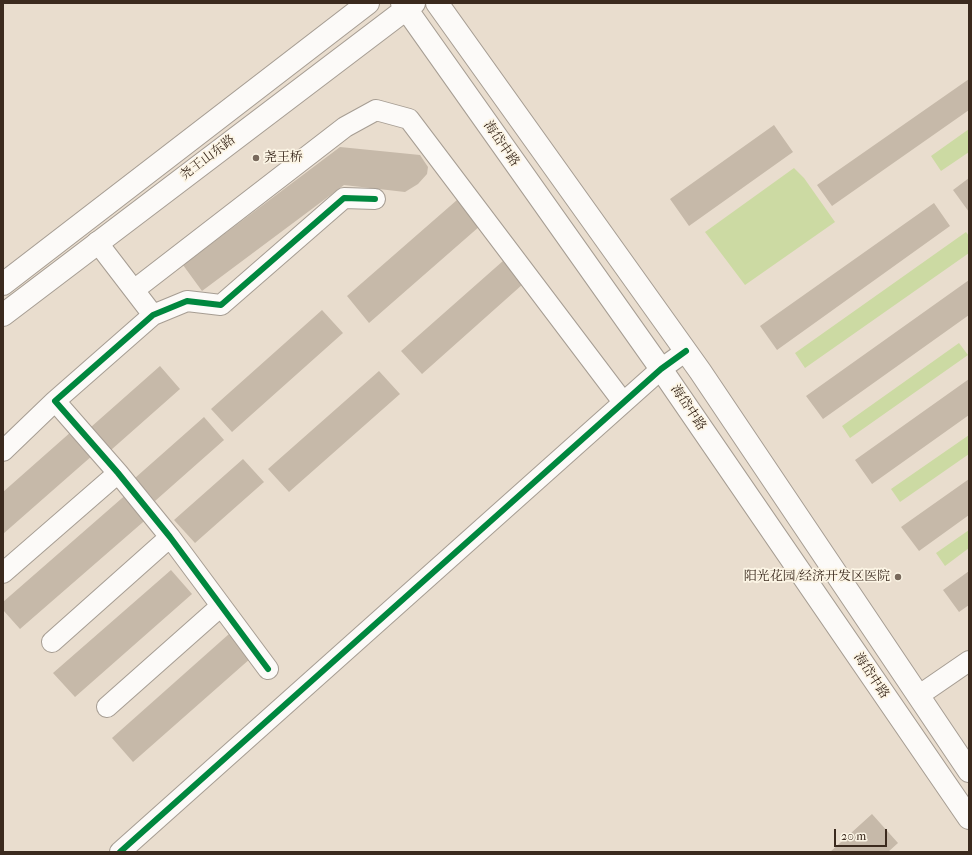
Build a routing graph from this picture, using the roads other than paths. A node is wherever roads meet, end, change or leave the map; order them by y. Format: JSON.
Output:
{"nodes":[{"id":1,"x":368,"y":3,"type":"edge"},
{"id":2,"x":437,"y":3,"type":"edge"},
{"id":3,"x":407,"y":5,"type":"edge"},
{"id":4,"x":375,"y":199,"type":"dead end"},
{"id":5,"x":90,"y":248,"type":"junction"},
{"id":6,"x":3,"y":284,"type":"edge"},
{"id":7,"x":134,"y":290,"type":"junction"},
{"id":8,"x":3,"y":314,"type":"edge"},
{"id":9,"x":154,"y":315,"type":"junction"},
{"id":10,"x":686,"y":351,"type":"junction"},
{"id":11,"x":661,"y":369,"type":"junction"},
{"id":12,"x":55,"y":401,"type":"junction"},
{"id":13,"x":623,"y":402,"type":"junction"},
{"id":14,"x":3,"y":451,"type":"edge"},
{"id":15,"x":118,"y":473,"type":"junction"},
{"id":16,"x":170,"y":538,"type":"junction"},
{"id":17,"x":3,"y":573,"type":"edge"},
{"id":18,"x":221,"y":606,"type":"junction"},
{"id":19,"x":52,"y":642,"type":"dead end"},
{"id":20,"x":969,"y":660,"type":"edge"},
{"id":21,"x":268,"y":669,"type":"dead end"},
{"id":22,"x":918,"y":696,"type":"junction"},
{"id":23,"x":107,"y":707,"type":"dead end"},
{"id":24,"x":969,"y":771,"type":"edge"},
{"id":25,"x":969,"y":818,"type":"edge"},
{"id":26,"x":120,"y":852,"type":"edge"}],
"edges":[{"from":1,"to":6,"type":"main road","name":"尧王山东路"},
{"from":2,"to":10,"type":"main road"},
{"from":3,"to":5,"type":"main road","name":"尧王山东路"},
{"from":3,"to":11,"type":"main road","name":"海岱中路"},
{"from":4,"to":9,"type":"street"},
{"from":5,"to":7,"type":"street"},
{"from":5,"to":8,"type":"main road","name":"尧王山东路"},
{"from":7,"to":9,"type":"street"},
{"from":7,"to":13,"type":"street"},
{"from":9,"to":12,"type":"street"},
{"from":10,"to":11,"type":"street"},
{"from":10,"to":22,"type":"main road"},
{"from":11,"to":13,"type":"street"},
{"from":11,"to":25,"type":"main road","name":"海岱中路"},
{"from":12,"to":14,"type":"street"},
{"from":12,"to":15,"type":"street"},
{"from":13,"to":26,"type":"street"},
{"from":15,"to":16,"type":"street"},
{"from":15,"to":17,"type":"street"},
{"from":16,"to":18,"type":"street"},
{"from":16,"to":19,"type":"street"},
{"from":18,"to":21,"type":"street"},
{"from":18,"to":23,"type":"street"},
{"from":20,"to":22,"type":"street"},
{"from":22,"to":24,"type":"main road"}]}
